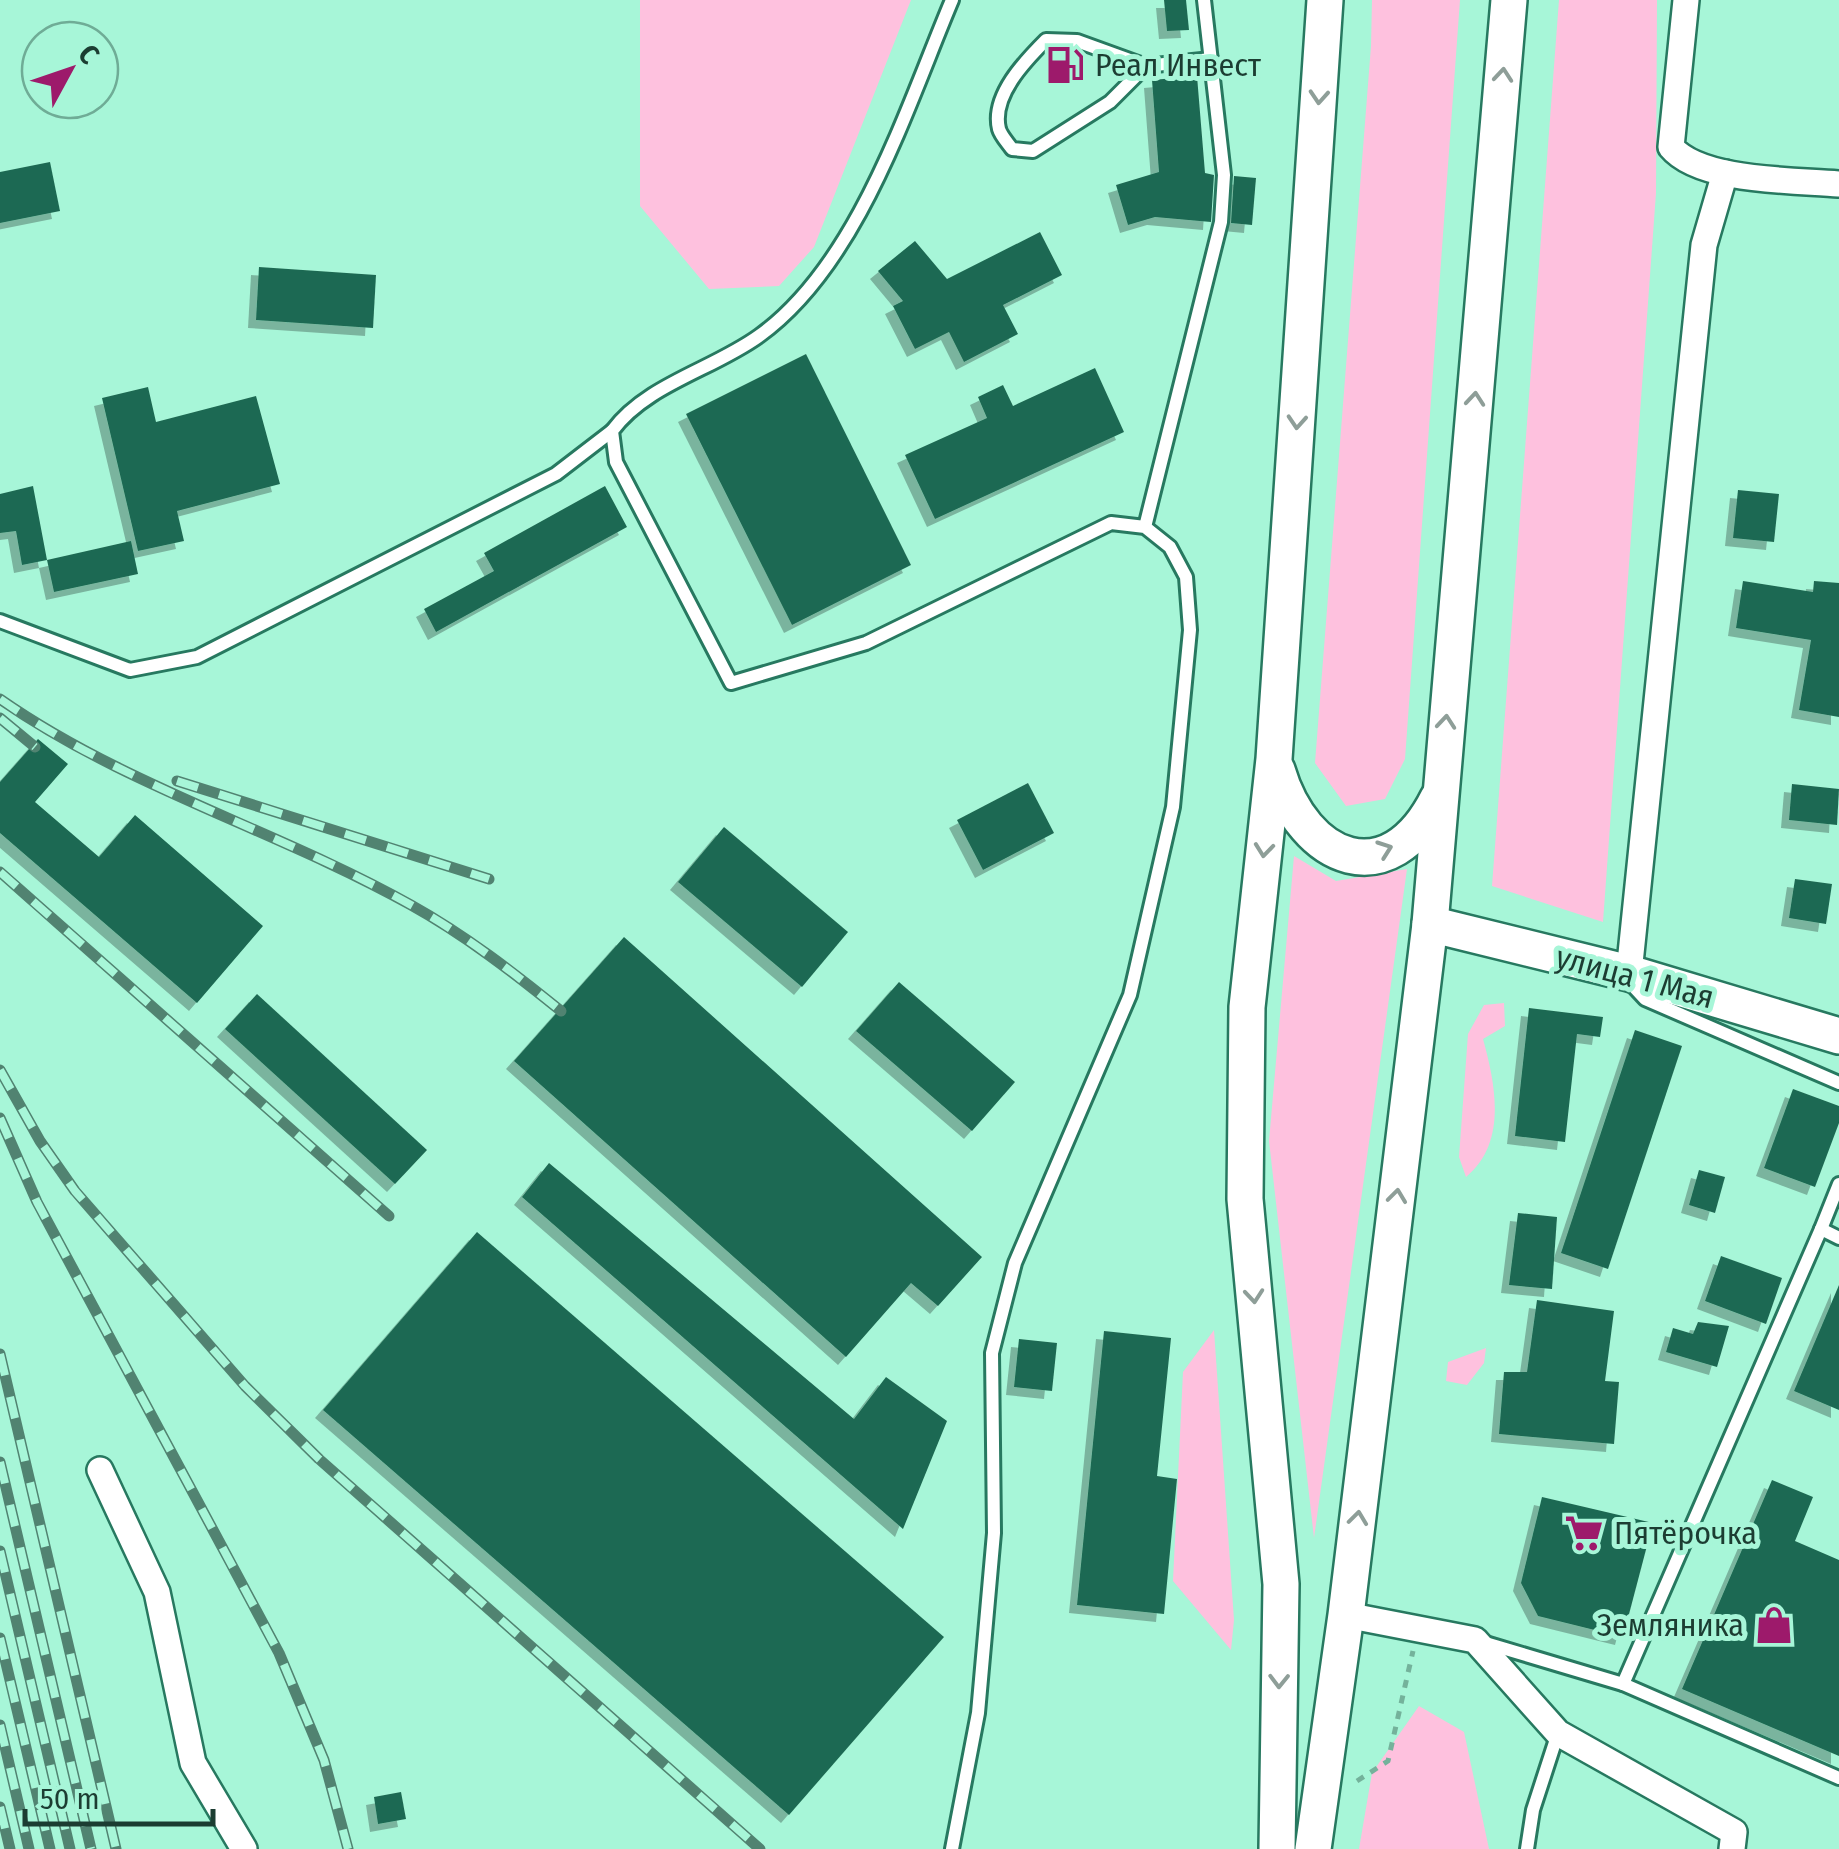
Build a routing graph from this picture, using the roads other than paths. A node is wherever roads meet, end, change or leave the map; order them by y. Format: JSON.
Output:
{"nodes":[{"id":1,"x":952,"y":0,"type":"edge"},
{"id":2,"x":1204,"y":0,"type":"edge"},
{"id":3,"x":1326,"y":0,"type":"edge"},
{"id":4,"x":1509,"y":0,"type":"edge"},
{"id":5,"x":1686,"y":0,"type":"edge"},
{"id":6,"x":1211,"y":59,"type":"junction"},
{"id":7,"x":1146,"y":66,"type":"junction"},
{"id":8,"x":1725,"y":173,"type":"junction"},
{"id":9,"x":1839,"y":184,"type":"edge"},
{"id":10,"x":612,"y":431,"type":"junction"},
{"id":11,"x":1145,"y":527,"type":"junction"},
{"id":12,"x":0,"y":621,"type":"edge"},
{"id":13,"x":1274,"y":760,"type":"junction"},
{"id":14,"x":1440,"y":793,"type":"junction"},
{"id":15,"x":1430,"y":924,"type":"junction"},
{"id":16,"x":1629,"y":973,"type":"junction"},
{"id":17,"x":1839,"y":1036,"type":"edge"},
{"id":18,"x":1839,"y":1083,"type":"edge"},
{"id":19,"x":1839,"y":1184,"type":"edge"},
{"id":20,"x":1821,"y":1229,"type":"junction"},
{"id":21,"x":1839,"y":1238,"type":"edge"},
{"id":22,"x":100,"y":1470,"type":"dead end"},
{"id":23,"x":1346,"y":1615,"type":"junction"},
{"id":24,"x":1475,"y":1640,"type":"junction"},
{"id":25,"x":1623,"y":1684,"type":"junction"},
{"id":26,"x":1558,"y":1733,"type":"junction"},
{"id":27,"x":1839,"y":1778,"type":"edge"},
{"id":28,"x":244,"y":1849,"type":"edge"},
{"id":29,"x":952,"y":1849,"type":"edge"},
{"id":30,"x":1277,"y":1849,"type":"edge"},
{"id":31,"x":1313,"y":1849,"type":"edge"},
{"id":32,"x":1527,"y":1849,"type":"edge"},
{"id":33,"x":1732,"y":1849,"type":"edge"}],
"edges":[{"from":1,"to":10,"type":"lane"},
{"from":2,"to":6,"type":"lane"},
{"from":3,"to":13,"type":"main road","one_way":true},
{"from":14,"to":4,"type":"main road","one_way":true},
{"from":5,"to":8,"type":"street"},
{"from":6,"to":7,"type":"lane"},
{"from":6,"to":11,"type":"lane"},
{"from":7,"to":7,"type":"lane"},
{"from":8,"to":9,"type":"street"},
{"from":8,"to":16,"type":"street"},
{"from":10,"to":11,"type":"lane"},
{"from":10,"to":12,"type":"lane"},
{"from":11,"to":29,"type":"lane"},
{"from":13,"to":14,"type":"main road","one_way":true},
{"from":13,"to":30,"type":"main road","one_way":true},
{"from":14,"to":15,"type":"main road"},
{"from":15,"to":16,"type":"main road","name":"улица 1 Мая"},
{"from":23,"to":15,"type":"main road","one_way":true},
{"from":16,"to":17,"type":"main road","name":"улица 1 Мая"},
{"from":16,"to":18,"type":"lane"},
{"from":19,"to":20,"type":"lane"},
{"from":20,"to":21,"type":"lane"},
{"from":20,"to":25,"type":"lane"},
{"from":22,"to":28,"type":"street"},
{"from":23,"to":24,"type":"street"},
{"from":23,"to":31,"type":"main road"},
{"from":24,"to":25,"type":"lane"},
{"from":24,"to":26,"type":"street"},
{"from":25,"to":27,"type":"lane"},
{"from":26,"to":32,"type":"lane"},
{"from":26,"to":33,"type":"street"}]}
